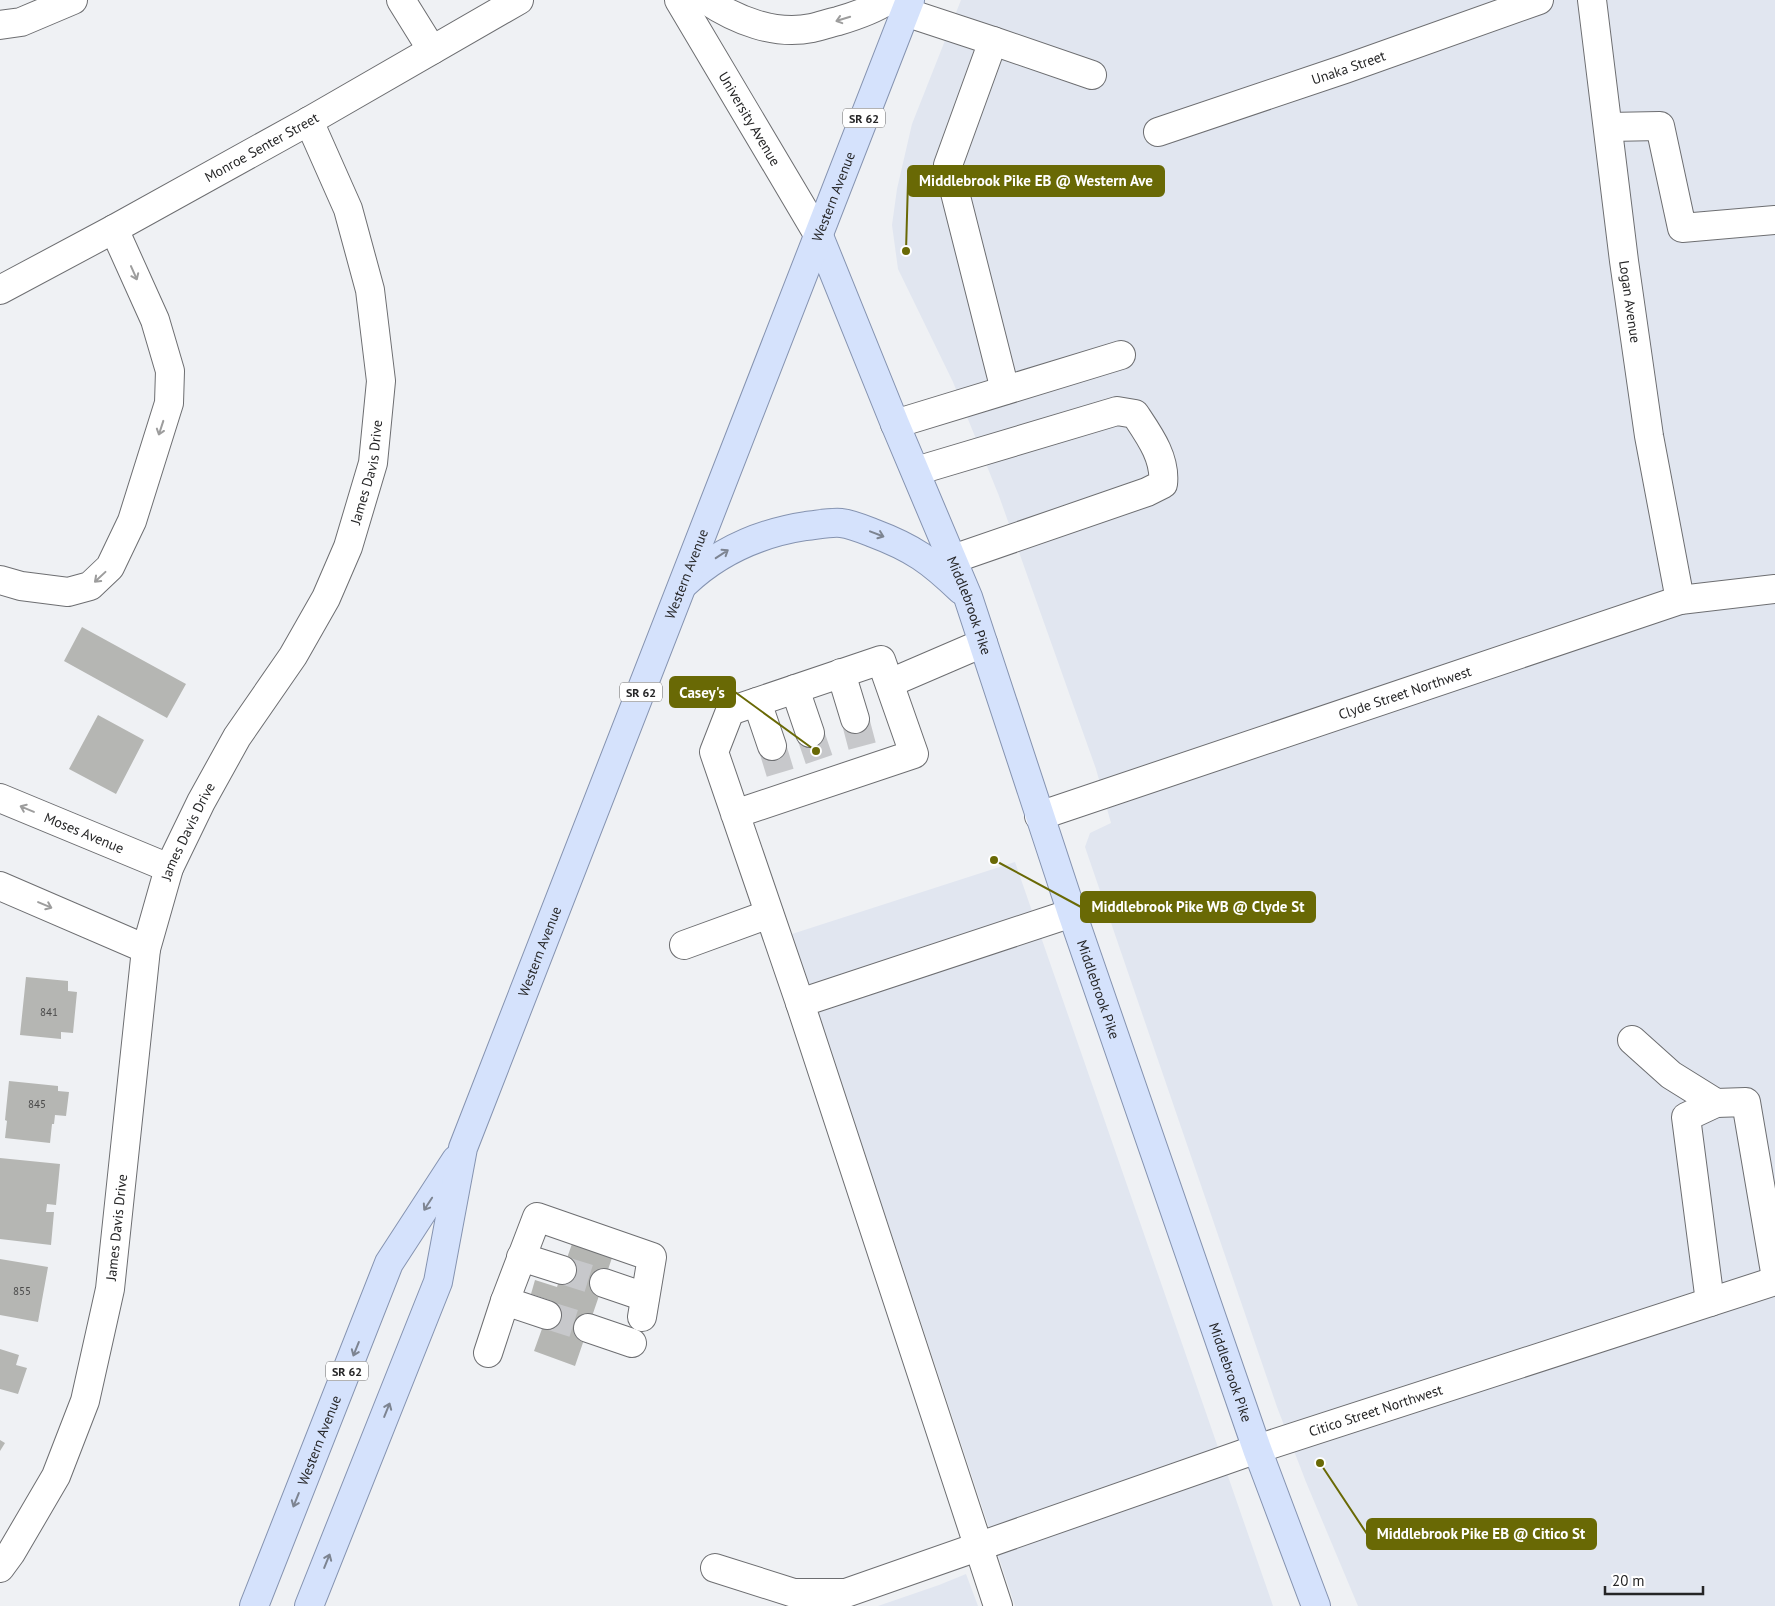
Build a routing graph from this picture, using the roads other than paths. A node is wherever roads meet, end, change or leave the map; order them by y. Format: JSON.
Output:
{"nodes":[{"id":1,"x":73,"y":0,"type":"edge"},
{"id":2,"x":401,"y":0,"type":"edge"},
{"id":3,"x":519,"y":0,"type":"edge"},
{"id":4,"x":679,"y":0,"type":"edge"},
{"id":5,"x":706,"y":0,"type":"edge"},
{"id":6,"x":1539,"y":0,"type":"edge"},
{"id":7,"x":1592,"y":0,"type":"edge"},
{"id":8,"x":901,"y":4,"type":"edge"},
{"id":9,"x":0,"y":25,"type":"edge"},
{"id":10,"x":992,"y":41,"type":"junction"},
{"id":11,"x":432,"y":50,"type":"junction"},
{"id":12,"x":1092,"y":75,"type":"dead end"},
{"id":13,"x":309,"y":121,"type":"junction"},
{"id":14,"x":1608,"y":127,"type":"junction"},
{"id":15,"x":1158,"y":132,"type":"dead end"},
{"id":16,"x":1775,"y":220,"type":"edge"},
{"id":17,"x":114,"y":229,"type":"junction"},
{"id":18,"x":819,"y":236,"type":"junction"},
{"id":19,"x":0,"y":290,"type":"edge"},
{"id":20,"x":1121,"y":355,"type":"dead end"},
{"id":21,"x":1005,"y":390,"type":"junction"},
{"id":22,"x":895,"y":424,"type":"junction"},
{"id":23,"x":916,"y":471,"type":"junction"},
{"id":24,"x":953,"y":559,"type":"junction"},
{"id":25,"x":0,"y":580,"type":"edge"},
{"id":26,"x":684,"y":584,"type":"junction"},
{"id":27,"x":1775,"y":589,"type":"edge"},
{"id":28,"x":968,"y":597,"type":"junction"},
{"id":29,"x":1680,"y":600,"type":"junction"},
{"id":30,"x":983,"y":643,"type":"junction"},
{"id":31,"x":841,"y":674,"type":"junction"},
{"id":32,"x":890,"y":683,"type":"junction"},
{"id":33,"x":795,"y":689,"type":"junction"},
{"id":34,"x":757,"y":702,"type":"junction"},
{"id":35,"x":855,"y":719,"type":"tunnel mouth"},
{"id":36,"x":810,"y":733,"type":"tunnel mouth"},
{"id":37,"x":772,"y":746,"type":"tunnel mouth"},
{"id":38,"x":0,"y":798,"type":"edge"},
{"id":39,"x":735,"y":814,"type":"junction"},
{"id":40,"x":1039,"y":816,"type":"junction"},
{"id":41,"x":169,"y":868,"type":"junction"},
{"id":42,"x":0,"y":886,"type":"edge"},
{"id":43,"x":1072,"y":913,"type":"junction"},
{"id":44,"x":769,"y":914,"type":"junction"},
{"id":45,"x":684,"y":945,"type":"dead end"},
{"id":46,"x":146,"y":949,"type":"junction"},
{"id":47,"x":800,"y":1003,"type":"junction"},
{"id":48,"x":1632,"y":1040,"type":"dead end"},
{"id":49,"x":1716,"y":1103,"type":"junction"},
{"id":50,"x":464,"y":1148,"type":"junction"},
{"id":51,"x":521,"y":1258,"type":"junction"},
{"id":52,"x":562,"y":1270,"type":"tunnel mouth"},
{"id":53,"x":1775,"y":1272,"type":"edge"},
{"id":54,"x":1775,"y":1281,"type":"edge"},
{"id":55,"x":604,"y":1283,"type":"tunnel mouth"},
{"id":56,"x":505,"y":1301,"type":"junction"},
{"id":57,"x":1710,"y":1302,"type":"junction"},
{"id":58,"x":547,"y":1315,"type":"tunnel mouth"},
{"id":59,"x":588,"y":1328,"type":"tunnel mouth"},
{"id":60,"x":632,"y":1343,"type":"dead end"},
{"id":61,"x":488,"y":1353,"type":"dead end"},
{"id":62,"x":1257,"y":1449,"type":"junction"},
{"id":63,"x":978,"y":1546,"type":"junction"},
{"id":64,"x":0,"y":1568,"type":"edge"},
{"id":65,"x":715,"y":1568,"type":"dead end"},
{"id":66,"x":254,"y":1606,"type":"edge"},
{"id":67,"x":309,"y":1606,"type":"edge"},
{"id":68,"x":998,"y":1606,"type":"edge"},
{"id":69,"x":1316,"y":1606,"type":"edge"}],
"edges":[{"from":1,"to":9,"type":"street"},
{"from":2,"to":11,"type":"street"},
{"from":3,"to":11,"type":"street","name":"Monroe Senter Street"},
{"from":4,"to":18,"type":"street","name":"University Avenue"},
{"from":8,"to":5,"type":"street","one_way":true},
{"from":6,"to":15,"type":"street","name":"Unaka Street"},
{"from":7,"to":14,"type":"street","name":"Logan Avenue"},
{"from":8,"to":10,"type":"street"},
{"from":8,"to":18,"type":"main road","name":"Western Avenue","number":"SR 62"},
{"from":10,"to":12,"type":"street"},
{"from":10,"to":21,"type":"street"},
{"from":11,"to":13,"type":"street","name":"Monroe Senter Street"},
{"from":13,"to":17,"type":"street","name":"Monroe Senter Street"},
{"from":13,"to":41,"type":"street","name":"James Davis Drive"},
{"from":14,"to":16,"type":"street"},
{"from":14,"to":29,"type":"street","name":"Logan Avenue"},
{"from":17,"to":19,"type":"street","name":"Monroe Senter Street"},
{"from":17,"to":25,"type":"street","one_way":true},
{"from":18,"to":22,"type":"main road","name":"Middlebrook Pike"},
{"from":18,"to":26,"type":"main road","name":"Western Avenue","number":"SR 62"},
{"from":20,"to":21,"type":"street"},
{"from":21,"to":22,"type":"street"},
{"from":22,"to":23,"type":"main road","name":"Middlebrook Pike"},
{"from":23,"to":24,"type":"main road","name":"Middlebrook Pike"},
{"from":23,"to":24,"type":"street"},
{"from":24,"to":28,"type":"main road","name":"Middlebrook Pike"},
{"from":26,"to":28,"type":"main road","one_way":true},
{"from":26,"to":50,"type":"main road","name":"Western Avenue","number":"SR 62"},
{"from":27,"to":29,"type":"street","name":"Clyde Street Northwest"},
{"from":28,"to":30,"type":"main road","name":"Middlebrook Pike"},
{"from":29,"to":40,"type":"street","name":"Clyde Street Northwest"},
{"from":30,"to":32,"type":"street"},
{"from":30,"to":40,"type":"main road","name":"Middlebrook Pike"},
{"from":31,"to":32,"type":"street"},
{"from":31,"to":33,"type":"street"},
{"from":31,"to":35,"type":"street"},
{"from":32,"to":39,"type":"street"},
{"from":33,"to":34,"type":"street"},
{"from":33,"to":36,"type":"street"},
{"from":34,"to":37,"type":"street"},
{"from":34,"to":39,"type":"street"},
{"from":41,"to":38,"type":"street","name":"Moses Avenue","one_way":true},
{"from":39,"to":44,"type":"street"},
{"from":40,"to":43,"type":"main road","name":"Middlebrook Pike"},
{"from":41,"to":46,"type":"street","name":"James Davis Drive"},
{"from":42,"to":46,"type":"street","one_way":true},
{"from":43,"to":47,"type":"street"},
{"from":43,"to":62,"type":"main road","name":"Middlebrook Pike"},
{"from":44,"to":45,"type":"street"},
{"from":44,"to":47,"type":"street"},
{"from":46,"to":64,"type":"street","name":"James Davis Drive"},
{"from":47,"to":63,"type":"street"},
{"from":48,"to":49,"type":"street"},
{"from":49,"to":53,"type":"street"},
{"from":49,"to":57,"type":"street"},
{"from":50,"to":66,"type":"main road","name":"Western Avenue","number":"SR 62","one_way":true},
{"from":67,"to":50,"type":"main road","name":"Western Avenue","number":"SR 62","one_way":true},
{"from":51,"to":52,"type":"street"},
{"from":51,"to":55,"type":"street"},
{"from":51,"to":56,"type":"street"},
{"from":54,"to":57,"type":"street","name":"Citico Street Northwest"},
{"from":56,"to":58,"type":"street"},
{"from":56,"to":61,"type":"street"},
{"from":57,"to":62,"type":"street","name":"Citico Street Northwest"},
{"from":59,"to":60,"type":"street"},
{"from":62,"to":63,"type":"street","name":"Citico Street Northwest"},
{"from":62,"to":69,"type":"main road","name":"Middlebrook Pike"},
{"from":63,"to":65,"type":"street","name":"Citico Street Northwest"},
{"from":63,"to":68,"type":"street"}]}
